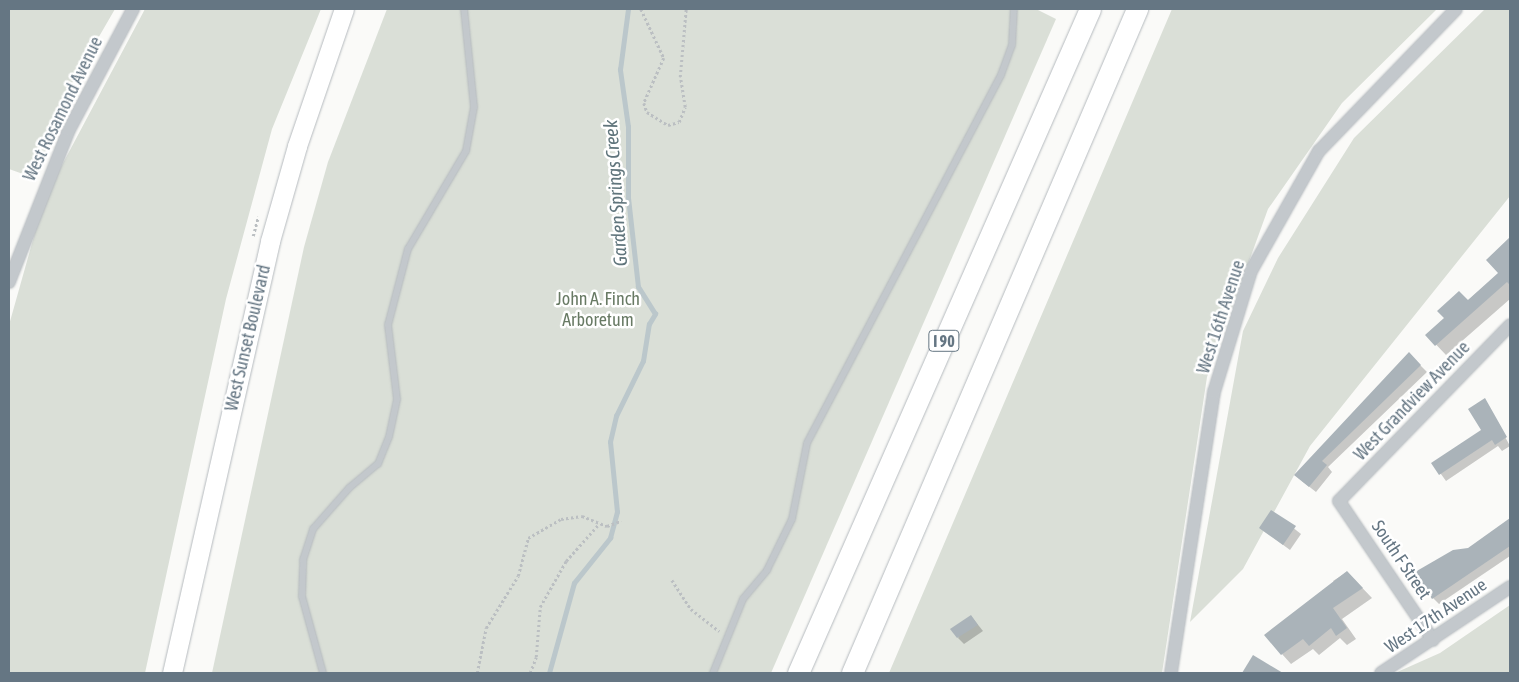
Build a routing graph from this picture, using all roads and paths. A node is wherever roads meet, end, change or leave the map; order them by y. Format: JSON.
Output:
{"nodes":[{"id":1,"x":133,"y":9,"type":"edge"},
{"id":2,"x":344,"y":9,"type":"edge"},
{"id":3,"x":464,"y":9,"type":"edge"},
{"id":4,"x":641,"y":9,"type":"edge"},
{"id":5,"x":686,"y":9,"type":"edge"},
{"id":6,"x":1014,"y":9,"type":"edge"},
{"id":7,"x":1090,"y":9,"type":"edge"},
{"id":8,"x":1137,"y":9,"type":"edge"},
{"id":9,"x":1456,"y":9,"type":"edge"},
{"id":10,"x":9,"y":282,"type":"edge"},
{"id":11,"x":1510,"y":325,"type":"edge"},
{"id":12,"x":1340,"y":501,"type":"joint"},
{"id":13,"x":621,"y":521,"type":"dead end"},
{"id":14,"x":599,"y":524,"type":"junction"},
{"id":15,"x":672,"y":580,"type":"dead end"},
{"id":16,"x":1510,"y":587,"type":"edge"},
{"id":17,"x":710,"y":627,"type":"dead end"},
{"id":18,"x":1433,"y":640,"type":"junction"},
{"id":19,"x":172,"y":673,"type":"edge"},
{"id":20,"x":323,"y":673,"type":"edge"},
{"id":21,"x":478,"y":673,"type":"edge"},
{"id":22,"x":530,"y":673,"type":"edge"},
{"id":23,"x":713,"y":673,"type":"edge"},
{"id":24,"x":798,"y":673,"type":"edge"},
{"id":25,"x":852,"y":673,"type":"edge"},
{"id":26,"x":1171,"y":673,"type":"edge"},
{"id":27,"x":1381,"y":673,"type":"edge"}],
"edges":[{"from":1,"to":10,"type":"street","name":"West Rosamond Avenue"},
{"from":2,"to":19,"type":"main road","name":"West Sunset Boulevard"},
{"from":3,"to":20,"type":"lane"},
{"from":4,"to":5,"type":"path"},
{"from":6,"to":23,"type":"lane"},
{"from":7,"to":24,"type":"highway","number":"I 90"},
{"from":8,"to":25,"type":"highway","number":"I 90"},
{"from":9,"to":26,"type":"street","name":"West 16th Avenue"},
{"from":11,"to":12,"type":"street","name":"West Grandview Avenue"},
{"from":12,"to":18,"type":"street","name":"South F Street"},
{"from":13,"to":14,"type":"path"},
{"from":14,"to":21,"type":"path"},
{"from":14,"to":22,"type":"path"},
{"from":15,"to":17,"type":"path"},
{"from":16,"to":18,"type":"street","name":"West 17th Avenue"},
{"from":18,"to":27,"type":"street","name":"West 17th Avenue"}]}
